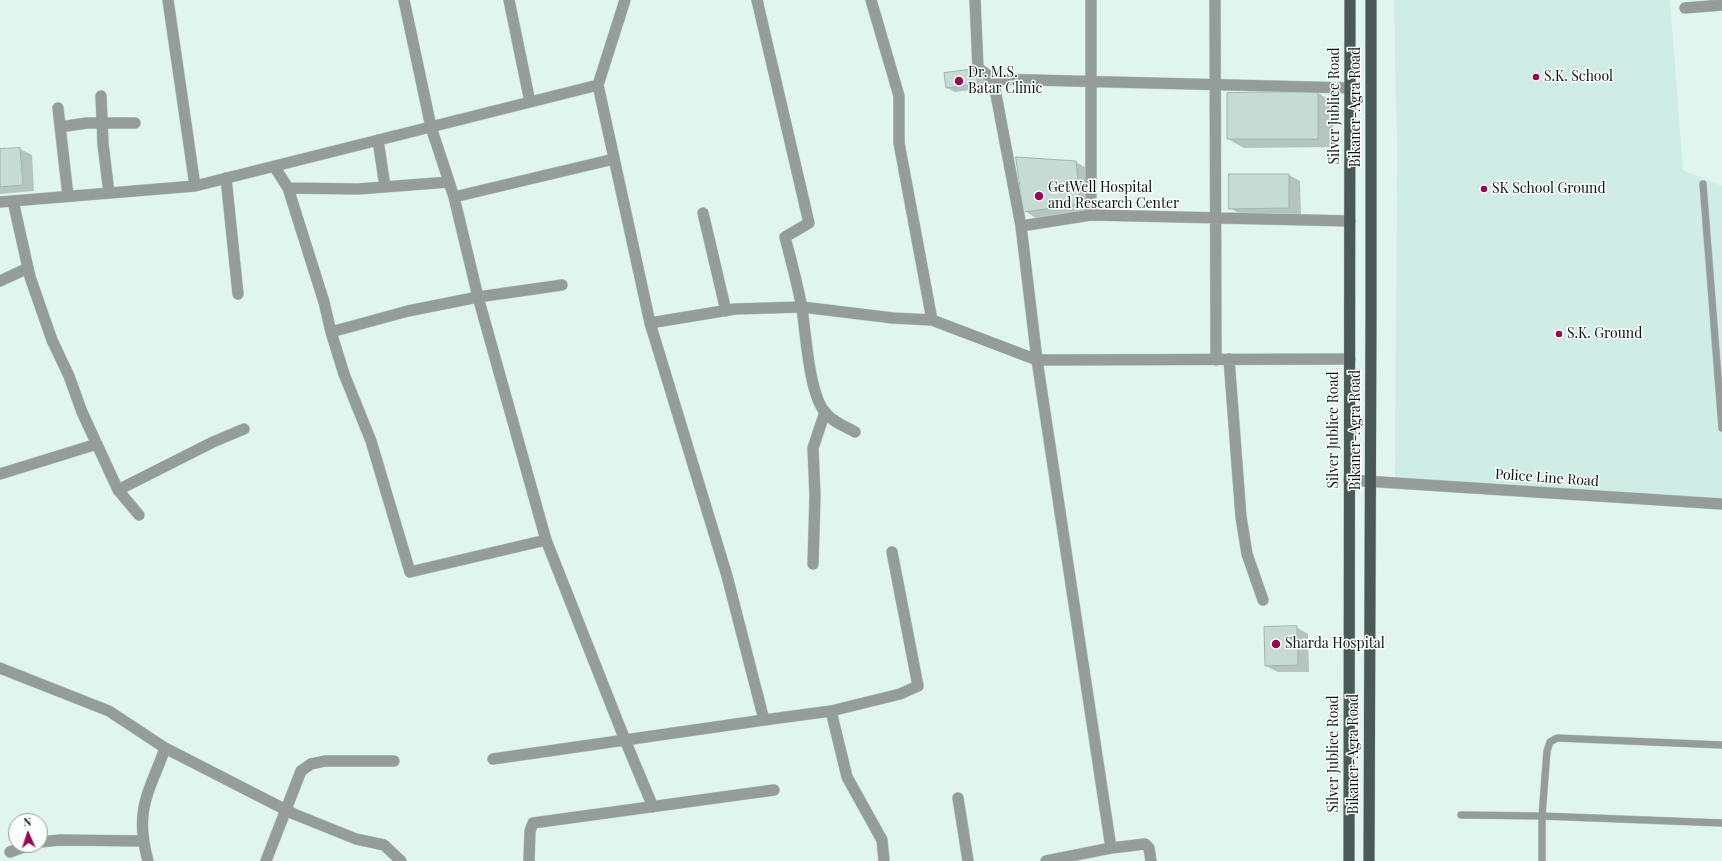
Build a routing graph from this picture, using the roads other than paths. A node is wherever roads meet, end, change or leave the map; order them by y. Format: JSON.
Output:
{"nodes":[{"id":1,"x":168,"y":0,"type":"edge"},
{"id":2,"x":404,"y":0,"type":"edge"},
{"id":3,"x":509,"y":0,"type":"edge"},
{"id":4,"x":625,"y":0,"type":"edge"},
{"id":5,"x":757,"y":0,"type":"edge"},
{"id":6,"x":872,"y":0,"type":"edge"},
{"id":7,"x":975,"y":0,"type":"edge"},
{"id":8,"x":1092,"y":0,"type":"edge"},
{"id":9,"x":1215,"y":0,"type":"edge"},
{"id":10,"x":1350,"y":0,"type":"edge"},
{"id":11,"x":1371,"y":0,"type":"edge"},
{"id":12,"x":1722,"y":5,"type":"edge"},
{"id":13,"x":1685,"y":8,"type":"dead end"},
{"id":14,"x":993,"y":78,"type":"junction"},
{"id":15,"x":1091,"y":81,"type":"junction"},
{"id":16,"x":1215,"y":84,"type":"junction"},
{"id":17,"x":598,"y":85,"type":"junction"},
{"id":18,"x":1350,"y":88,"type":"junction"},
{"id":19,"x":101,"y":96,"type":"dead end"},
{"id":20,"x":530,"y":102,"type":"junction"},
{"id":21,"x":58,"y":108,"type":"dead end"},
{"id":22,"x":102,"y":123,"type":"junction"},
{"id":23,"x":135,"y":124,"type":"dead end"},
{"id":24,"x":60,"y":127,"type":"junction"},
{"id":25,"x":431,"y":127,"type":"junction"},
{"id":26,"x":378,"y":140,"type":"junction"},
{"id":27,"x":614,"y":159,"type":"junction"},
{"id":28,"x":274,"y":166,"type":"junction"},
{"id":29,"x":226,"y":178,"type":"junction"},
{"id":30,"x":449,"y":182,"type":"junction"},
{"id":31,"x":1703,"y":184,"type":"dead end"},
{"id":32,"x":195,"y":186,"type":"junction"},
{"id":33,"x":385,"y":187,"type":"junction"},
{"id":34,"x":288,"y":188,"type":"junction"},
{"id":35,"x":109,"y":193,"type":"junction"},
{"id":36,"x":68,"y":196,"type":"junction"},
{"id":37,"x":454,"y":197,"type":"junction"},
{"id":38,"x":13,"y":201,"type":"junction"},
{"id":39,"x":0,"y":202,"type":"edge"},
{"id":40,"x":704,"y":213,"type":"dead end"},
{"id":41,"x":1091,"y":215,"type":"junction"},
{"id":42,"x":1216,"y":218,"type":"junction"},
{"id":43,"x":1350,"y":221,"type":"junction"},
{"id":44,"x":1021,"y":226,"type":"junction"},
{"id":45,"x":28,"y":268,"type":"junction"},
{"id":46,"x":0,"y":281,"type":"edge"},
{"id":47,"x":562,"y":285,"type":"dead end"},
{"id":48,"x":238,"y":294,"type":"dead end"},
{"id":49,"x":478,"y":298,"type":"junction"},
{"id":50,"x":802,"y":308,"type":"junction"},
{"id":51,"x":726,"y":311,"type":"junction"},
{"id":52,"x":932,"y":320,"type":"junction"},
{"id":53,"x":650,"y":323,"type":"junction"},
{"id":54,"x":331,"y":332,"type":"junction"},
{"id":55,"x":1229,"y":359,"type":"junction"},
{"id":56,"x":1350,"y":359,"type":"junction"},
{"id":57,"x":1037,"y":360,"type":"junction"},
{"id":58,"x":1216,"y":360,"type":"junction"},
{"id":59,"x":825,"y":412,"type":"junction"},
{"id":60,"x":1722,"y":428,"type":"edge"},
{"id":61,"x":244,"y":429,"type":"dead end"},
{"id":62,"x":855,"y":432,"type":"dead end"},
{"id":63,"x":97,"y":444,"type":"junction"},
{"id":64,"x":0,"y":474,"type":"edge"},
{"id":65,"x":1349,"y":480,"type":"junction"},
{"id":66,"x":1370,"y":481,"type":"junction"},
{"id":67,"x":118,"y":490,"type":"junction"},
{"id":68,"x":1722,"y":504,"type":"edge"},
{"id":69,"x":139,"y":515,"type":"dead end"},
{"id":70,"x":546,"y":540,"type":"junction"},
{"id":71,"x":892,"y":552,"type":"dead end"},
{"id":72,"x":813,"y":564,"type":"dead end"},
{"id":73,"x":1264,"y":600,"type":"dead end"},
{"id":74,"x":0,"y":668,"type":"edge"},
{"id":75,"x":831,"y":711,"type":"junction"},
{"id":76,"x":764,"y":720,"type":"junction"},
{"id":77,"x":625,"y":740,"type":"junction"},
{"id":78,"x":1722,"y":746,"type":"edge"},
{"id":79,"x":165,"y":748,"type":"junction"},
{"id":80,"x":493,"y":759,"type":"dead end"},
{"id":81,"x":394,"y":761,"type":"dead end"},
{"id":82,"x":774,"y":790,"type":"dead end"},
{"id":83,"x":958,"y":798,"type":"dead end"},
{"id":84,"x":653,"y":807,"type":"junction"},
{"id":85,"x":285,"y":810,"type":"junction"},
{"id":86,"x":1461,"y":815,"type":"dead end"},
{"id":87,"x":1542,"y":816,"type":"junction"},
{"id":88,"x":1722,"y":822,"type":"edge"},
{"id":89,"x":143,"y":840,"type":"junction"},
{"id":90,"x":48,"y":841,"type":"edge"},
{"id":91,"x":1111,"y":848,"type":"junction"},
{"id":92,"x":148,"y":861,"type":"edge"},
{"id":93,"x":266,"y":861,"type":"edge"},
{"id":94,"x":401,"y":861,"type":"edge"},
{"id":95,"x":529,"y":861,"type":"edge"},
{"id":96,"x":884,"y":861,"type":"edge"},
{"id":97,"x":968,"y":861,"type":"edge"},
{"id":98,"x":1046,"y":861,"type":"edge"},
{"id":99,"x":1150,"y":861,"type":"edge"},
{"id":100,"x":1349,"y":861,"type":"edge"},
{"id":101,"x":1369,"y":861,"type":"edge"},
{"id":102,"x":1542,"y":861,"type":"edge"}],
"edges":[{"from":1,"to":32,"type":"street"},
{"from":2,"to":25,"type":"street"},
{"from":3,"to":20,"type":"street"},
{"from":4,"to":17,"type":"street"},
{"from":5,"to":50,"type":"street"},
{"from":6,"to":52,"type":"street"},
{"from":7,"to":14,"type":"street"},
{"from":8,"to":15,"type":"street"},
{"from":9,"to":16,"type":"street"},
{"from":10,"to":18,"type":"main road","name":"Silver Jubliee Road"},
{"from":11,"to":66,"type":"main road","name":"Bikaner-Agra Road"},
{"from":12,"to":13,"type":"street"},
{"from":14,"to":15,"type":"street"},
{"from":14,"to":44,"type":"street"},
{"from":15,"to":16,"type":"street"},
{"from":15,"to":41,"type":"street"},
{"from":16,"to":18,"type":"street"},
{"from":16,"to":42,"type":"street"},
{"from":17,"to":20,"type":"street"},
{"from":17,"to":27,"type":"street"},
{"from":18,"to":43,"type":"main road","name":"Silver Jubliee Road"},
{"from":19,"to":22,"type":"street"},
{"from":20,"to":25,"type":"street"},
{"from":21,"to":24,"type":"street"},
{"from":22,"to":23,"type":"street"},
{"from":22,"to":24,"type":"street"},
{"from":22,"to":35,"type":"street"},
{"from":24,"to":36,"type":"street"},
{"from":25,"to":26,"type":"street"},
{"from":25,"to":30,"type":"street"},
{"from":26,"to":28,"type":"street"},
{"from":26,"to":33,"type":"street"},
{"from":27,"to":37,"type":"street"},
{"from":27,"to":53,"type":"street"},
{"from":28,"to":29,"type":"street"},
{"from":28,"to":34,"type":"street"},
{"from":29,"to":32,"type":"street"},
{"from":29,"to":48,"type":"street"},
{"from":30,"to":33,"type":"street"},
{"from":30,"to":37,"type":"street"},
{"from":31,"to":60,"type":"lane"},
{"from":32,"to":35,"type":"street"},
{"from":33,"to":34,"type":"street"},
{"from":34,"to":54,"type":"street"},
{"from":35,"to":36,"type":"street"},
{"from":36,"to":38,"type":"street"},
{"from":37,"to":49,"type":"street"},
{"from":38,"to":39,"type":"street"},
{"from":38,"to":45,"type":"street"},
{"from":40,"to":51,"type":"street"},
{"from":41,"to":42,"type":"street"},
{"from":41,"to":44,"type":"street"},
{"from":42,"to":43,"type":"street"},
{"from":42,"to":58,"type":"street"},
{"from":43,"to":56,"type":"main road","name":"Silver Jubliee Road"},
{"from":44,"to":57,"type":"street"},
{"from":45,"to":46,"type":"street"},
{"from":45,"to":63,"type":"street"},
{"from":47,"to":49,"type":"street"},
{"from":49,"to":54,"type":"street"},
{"from":49,"to":70,"type":"street"},
{"from":50,"to":51,"type":"street"},
{"from":50,"to":52,"type":"street"},
{"from":50,"to":59,"type":"street"},
{"from":51,"to":53,"type":"street"},
{"from":52,"to":57,"type":"street"},
{"from":53,"to":76,"type":"street"},
{"from":54,"to":70,"type":"street"},
{"from":55,"to":56,"type":"street"},
{"from":55,"to":58,"type":"street"},
{"from":55,"to":73,"type":"street"},
{"from":56,"to":65,"type":"main road","name":"Silver Jubliee Road"},
{"from":57,"to":58,"type":"street"},
{"from":57,"to":91,"type":"street"},
{"from":59,"to":62,"type":"street"},
{"from":59,"to":72,"type":"street"},
{"from":61,"to":67,"type":"street"},
{"from":63,"to":64,"type":"street"},
{"from":63,"to":67,"type":"street"},
{"from":65,"to":66,"type":"street","name":"Police Line Road"},
{"from":65,"to":100,"type":"main road","name":"Silver Jubliee Road"},
{"from":66,"to":68,"type":"street","name":"Police Line Road"},
{"from":66,"to":101,"type":"main road","name":"Bikaner-Agra Road"},
{"from":67,"to":69,"type":"street"},
{"from":70,"to":77,"type":"street"},
{"from":71,"to":75,"type":"street"},
{"from":74,"to":79,"type":"street"},
{"from":75,"to":76,"type":"street"},
{"from":75,"to":96,"type":"street"},
{"from":76,"to":77,"type":"street"},
{"from":77,"to":80,"type":"street"},
{"from":77,"to":84,"type":"street"},
{"from":78,"to":87,"type":"lane"},
{"from":79,"to":85,"type":"street"},
{"from":79,"to":89,"type":"street"},
{"from":81,"to":85,"type":"street"},
{"from":82,"to":84,"type":"street"},
{"from":83,"to":97,"type":"street"},
{"from":84,"to":95,"type":"street"},
{"from":85,"to":93,"type":"street"},
{"from":85,"to":94,"type":"street"},
{"from":86,"to":87,"type":"lane"},
{"from":87,"to":88,"type":"lane"},
{"from":87,"to":102,"type":"lane"},
{"from":89,"to":90,"type":"street"},
{"from":89,"to":92,"type":"street"},
{"from":91,"to":98,"type":"street"},
{"from":91,"to":99,"type":"street"}]}
